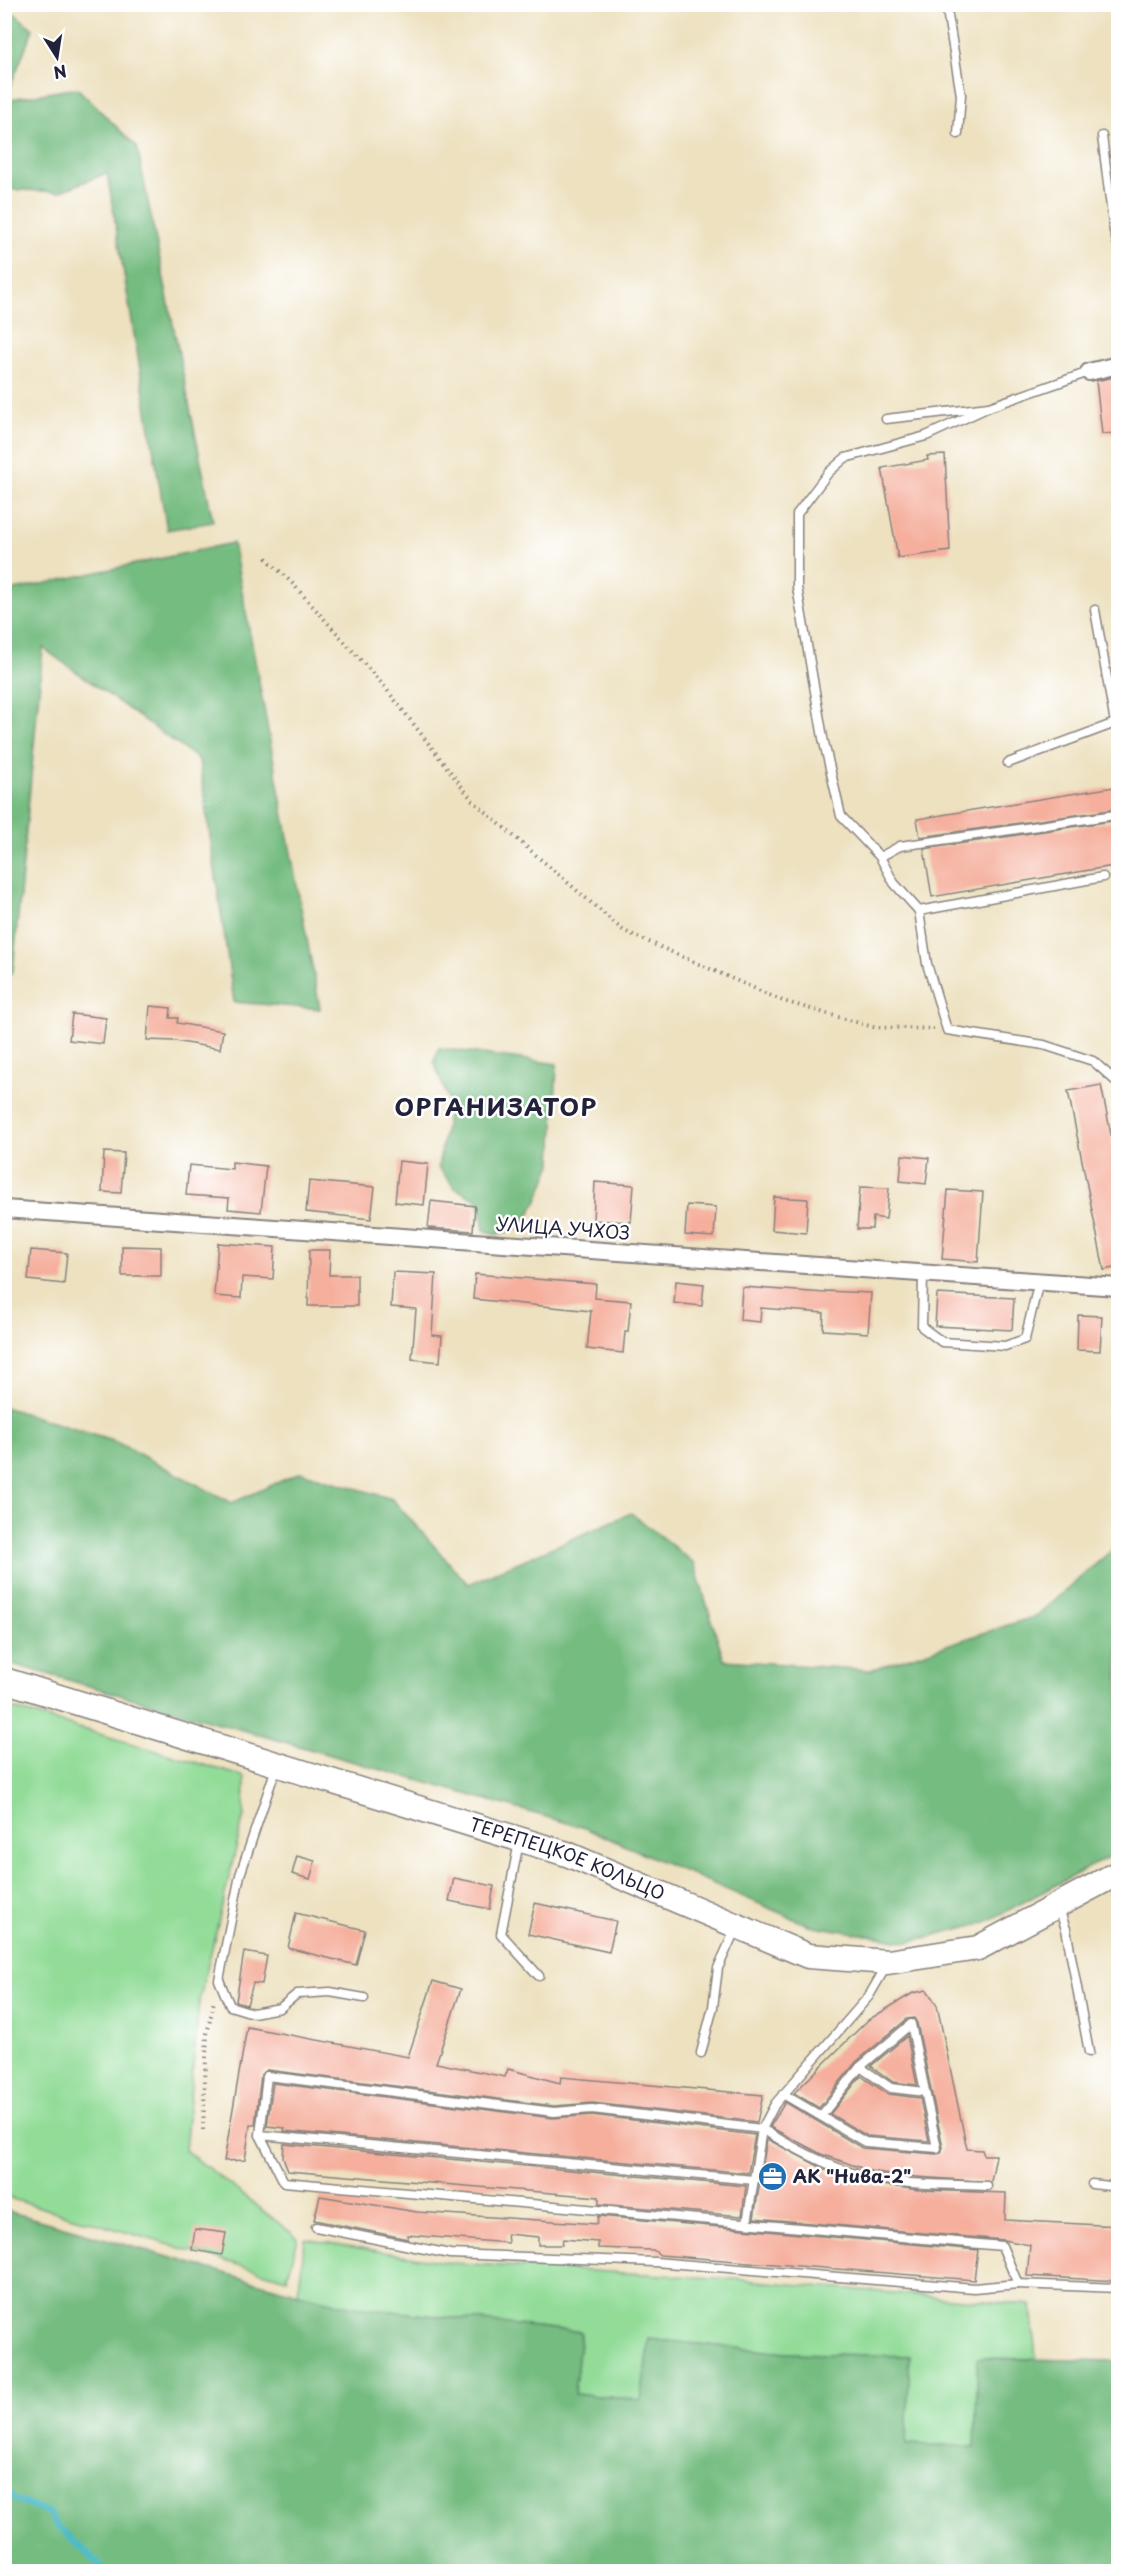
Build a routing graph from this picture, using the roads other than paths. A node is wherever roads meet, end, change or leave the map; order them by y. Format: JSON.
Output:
{"nodes":[{"id":1,"x":946,"y":4,"type":"edge"},
{"id":2,"x":958,"y":134,"type":"dead end"},
{"id":3,"x":1102,"y":136,"type":"dead end"},
{"id":4,"x":1119,"y":245,"type":"edge"},
{"id":5,"x":1119,"y":365,"type":"edge"},
{"id":6,"x":1089,"y":372,"type":"joint"},
{"id":7,"x":989,"y":407,"type":"junction"},
{"id":8,"x":886,"y":419,"type":"dead end"},
{"id":9,"x":1095,"y":610,"type":"dead end"},
{"id":10,"x":1117,"y":722,"type":"edge"},
{"id":11,"x":1008,"y":763,"type":"dead end"},
{"id":12,"x":1115,"y":815,"type":"dead end"},
{"id":13,"x":880,"y":857,"type":"junction"},
{"id":14,"x":1103,"y":877,"type":"dead end"},
{"id":15,"x":919,"y":911,"type":"junction"},
{"id":16,"x":1119,"y":1083,"type":"edge"},
{"id":17,"x":4,"y":1209,"type":"edge"},
{"id":18,"x":923,"y":1274,"type":"junction"},
{"id":19,"x":1039,"y":1281,"type":"junction"},
{"id":20,"x":1119,"y":1287,"type":"edge"},
{"id":21,"x":4,"y":1680,"type":"edge"},
{"id":22,"x":277,"y":1764,"type":"junction"},
{"id":23,"x":520,"y":1839,"type":"junction"},
{"id":24,"x":1119,"y":1873,"type":"edge"},
{"id":25,"x":1057,"y":1906,"type":"junction"},
{"id":26,"x":737,"y":1925,"type":"junction"},
{"id":27,"x":888,"y":1962,"type":"junction"},
{"id":28,"x":539,"y":1976,"type":"dead end"},
{"id":29,"x":364,"y":1998,"type":"dead end"},
{"id":30,"x":1089,"y":2052,"type":"dead end"},
{"id":31,"x":701,"y":2054,"type":"dead end"},
{"id":32,"x":860,"y":2067,"type":"junction"},
{"id":33,"x":925,"y":2092,"type":"junction"},
{"id":34,"x":783,"y":2094,"type":"junction"},
{"id":35,"x":821,"y":2116,"type":"junction"},
{"id":36,"x":762,"y":2129,"type":"junction"},
{"id":37,"x":260,"y":2135,"type":"junction"},
{"id":38,"x":754,"y":2180,"type":"junction"},
{"id":39,"x":1092,"y":2184,"type":"dead end"},
{"id":40,"x":987,"y":2186,"type":"dead end"},
{"id":41,"x":1119,"y":2187,"type":"edge"},
{"id":42,"x":747,"y":2223,"type":"junction"},
{"id":43,"x":316,"y":2227,"type":"dead end"},
{"id":44,"x":1018,"y":2284,"type":"junction"},
{"id":45,"x":1119,"y":2288,"type":"edge"}],
"edges":[{"from":1,"to":2,"type":"lane"},
{"from":3,"to":4,"type":"lane"},
{"from":5,"to":6,"type":"street"},
{"from":6,"to":7,"type":"lane"},
{"from":7,"to":8,"type":"lane"},
{"from":7,"to":13,"type":"lane"},
{"from":9,"to":10,"type":"lane"},
{"from":10,"to":11,"type":"lane"},
{"from":12,"to":13,"type":"lane"},
{"from":13,"to":15,"type":"lane"},
{"from":14,"to":15,"type":"lane"},
{"from":15,"to":16,"type":"lane"},
{"from":17,"to":18,"type":"street","name":"УЛИЦА УЧХОЗ"},
{"from":18,"to":19,"type":"street","name":"УЛИЦА УЧХОЗ"},
{"from":18,"to":19,"type":"lane"},
{"from":19,"to":20,"type":"street","name":"УЛИЦА УЧХОЗ"},
{"from":21,"to":22,"type":"street","name":"ТЕРЕПЕЦКОЕ КОЛЬЦО"},
{"from":22,"to":23,"type":"street","name":"ТЕРЕПЕЦКОЕ КОЛЬЦО"},
{"from":22,"to":29,"type":"lane"},
{"from":23,"to":26,"type":"street","name":"ТЕРЕПЕЦКОЕ КОЛЬЦО"},
{"from":23,"to":28,"type":"lane"},
{"from":24,"to":25,"type":"street","name":"ТЕРЕПЕЦКОЕ КОЛЬЦО"},
{"from":25,"to":27,"type":"street","name":"ТЕРЕПЕЦКОЕ КОЛЬЦО"},
{"from":25,"to":30,"type":"lane"},
{"from":26,"to":27,"type":"street","name":"ТЕРЕПЕЦКОЕ КОЛЬЦО"},
{"from":26,"to":31,"type":"lane"},
{"from":27,"to":34,"type":"lane"},
{"from":32,"to":33,"type":"lane"},
{"from":32,"to":33,"type":"lane"},
{"from":32,"to":35,"type":"lane"},
{"from":33,"to":35,"type":"lane"},
{"from":34,"to":35,"type":"lane"},
{"from":34,"to":36,"type":"lane"},
{"from":36,"to":37,"type":"lane"},
{"from":36,"to":38,"type":"lane"},
{"from":36,"to":40,"type":"lane"},
{"from":37,"to":38,"type":"lane"},
{"from":37,"to":42,"type":"lane"},
{"from":38,"to":42,"type":"lane"},
{"from":39,"to":41,"type":"lane"},
{"from":42,"to":44,"type":"lane"},
{"from":43,"to":44,"type":"lane"},
{"from":44,"to":45,"type":"lane"}]}
